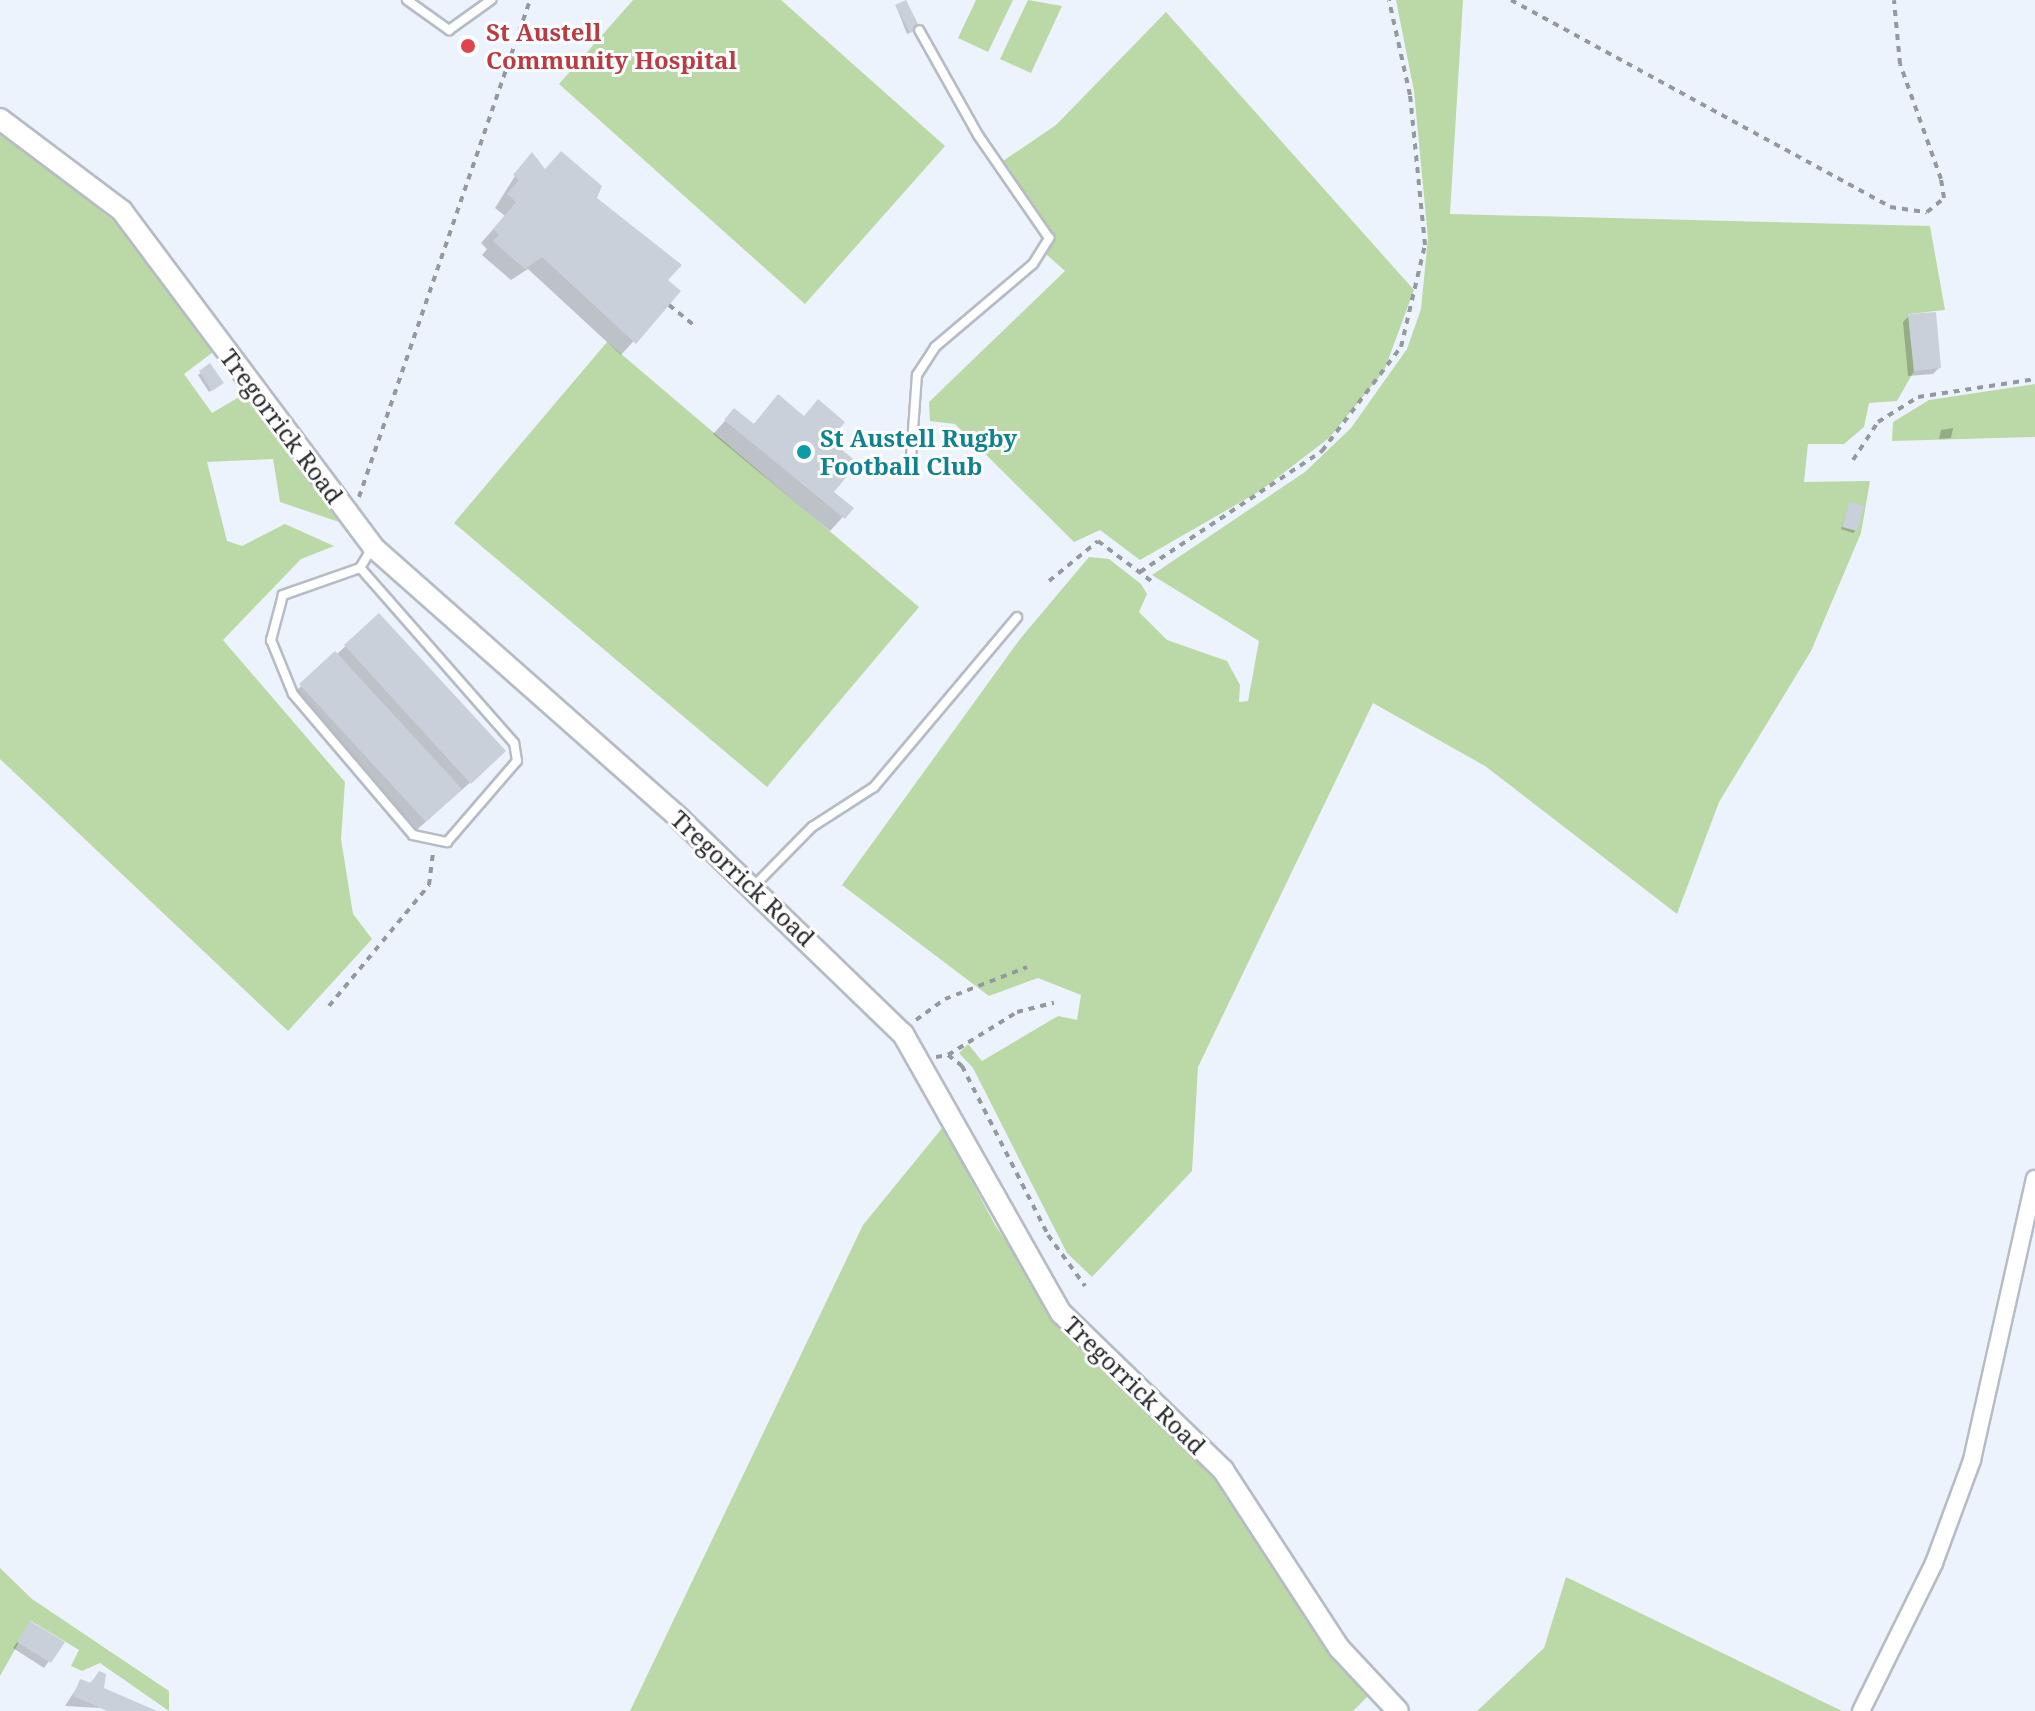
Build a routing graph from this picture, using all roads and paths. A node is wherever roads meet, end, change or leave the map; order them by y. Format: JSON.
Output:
{"nodes":[{"id":1,"x":407,"y":0,"type":"edge"},
{"id":2,"x":491,"y":0,"type":"edge"},
{"id":3,"x":530,"y":0,"type":"edge"},
{"id":4,"x":1389,"y":0,"type":"edge"},
{"id":5,"x":1511,"y":0,"type":"edge"},
{"id":6,"x":1894,"y":0,"type":"edge"},
{"id":7,"x":919,"y":30,"type":"dead end"},
{"id":8,"x":0,"y":119,"type":"edge"},
{"id":9,"x":669,"y":305,"type":"dead end"},
{"id":10,"x":696,"y":327,"type":"dead end"},
{"id":11,"x":2035,"y":379,"type":"edge"},
{"id":12,"x":911,"y":458,"type":"dead end"},
{"id":13,"x":1853,"y":460,"type":"dead end"},
{"id":14,"x":351,"y":519,"type":"junction"},
{"id":15,"x":373,"y":547,"type":"junction"},
{"id":16,"x":360,"y":568,"type":"junction"},
{"id":17,"x":1140,"y":572,"type":"junction"},
{"id":18,"x":1049,"y":581,"type":"dead end"},
{"id":19,"x":1154,"y":583,"type":"dead end"},
{"id":20,"x":1017,"y":617,"type":"dead end"},
{"id":21,"x":433,"y":844,"type":"junction"},
{"id":22,"x":751,"y":890,"type":"junction"},
{"id":23,"x":1027,"y":967,"type":"dead end"},
{"id":24,"x":1054,"y":1003,"type":"dead end"},
{"id":25,"x":329,"y":1006,"type":"dead end"},
{"id":26,"x":903,"y":1034,"type":"junction"},
{"id":27,"x":948,"y":1055,"type":"junction"},
{"id":28,"x":918,"y":1060,"type":"junction"},
{"id":29,"x":2035,"y":1179,"type":"edge"},
{"id":30,"x":1085,"y":1286,"type":"dead end"},
{"id":31,"x":1398,"y":1711,"type":"edge"},
{"id":32,"x":1861,"y":1711,"type":"edge"}],
"edges":[{"from":1,"to":2,"type":"lane"},
{"from":3,"to":14,"type":"path"},
{"from":4,"to":17,"type":"path"},
{"from":5,"to":6,"type":"path"},
{"from":7,"to":12,"type":"lane"},
{"from":8,"to":14,"type":"street","name":"Tregorrick Road"},
{"from":9,"to":10,"type":"path"},
{"from":11,"to":13,"type":"path"},
{"from":14,"to":15,"type":"street","name":"Tregorrick Road"},
{"from":15,"to":16,"type":"lane"},
{"from":15,"to":22,"type":"street","name":"Tregorrick Road"},
{"from":16,"to":21,"type":"lane"},
{"from":16,"to":21,"type":"lane"},
{"from":17,"to":18,"type":"path"},
{"from":17,"to":19,"type":"path"},
{"from":20,"to":22,"type":"lane"},
{"from":21,"to":25,"type":"path"},
{"from":22,"to":26,"type":"street","name":"Tregorrick Road"},
{"from":23,"to":26,"type":"path"},
{"from":24,"to":27,"type":"path"},
{"from":26,"to":28,"type":"street","name":"Tregorrick Road"},
{"from":27,"to":28,"type":"path"},
{"from":27,"to":30,"type":"path"},
{"from":28,"to":31,"type":"street","name":"Tregorrick Road"},
{"from":29,"to":32,"type":"street"}]}
